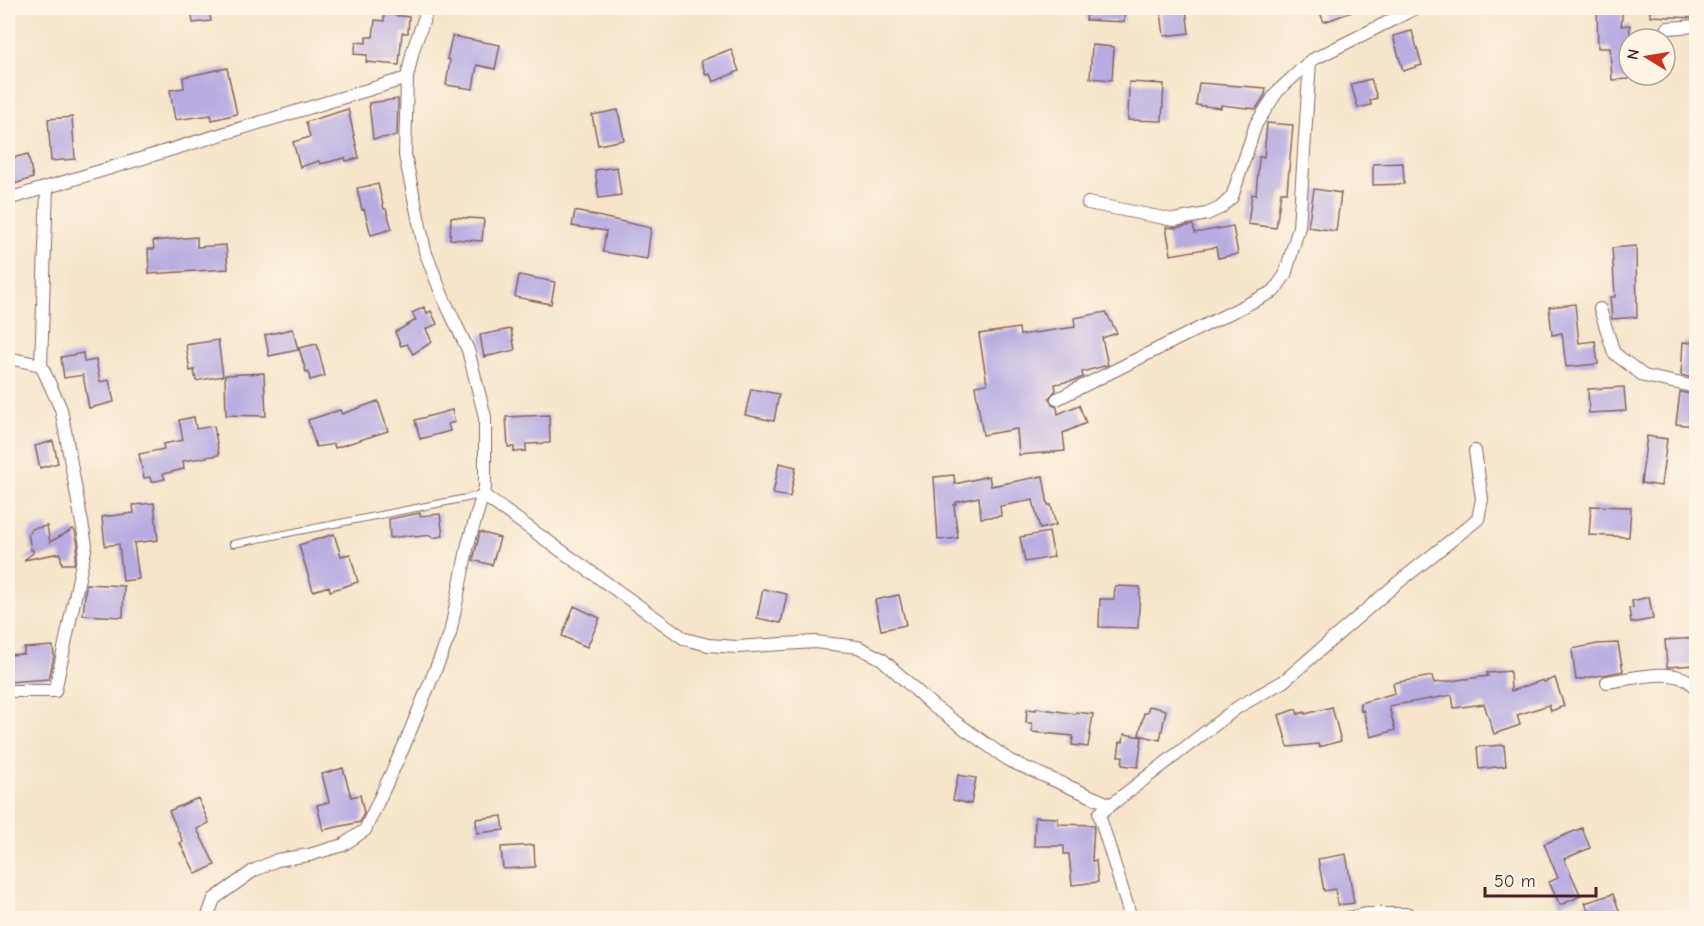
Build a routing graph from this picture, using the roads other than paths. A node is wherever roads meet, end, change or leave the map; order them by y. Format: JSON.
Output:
{"nodes":[{"id":1,"x":428,"y":8,"type":"edge"},
{"id":2,"x":1416,"y":8,"type":"edge"},
{"id":3,"x":1696,"y":26,"type":"edge"},
{"id":4,"x":1677,"y":27,"type":"edge"},
{"id":5,"x":1310,"y":61,"type":"junction"},
{"id":6,"x":407,"y":78,"type":"junction"},
{"id":7,"x":47,"y":187,"type":"junction"},
{"id":8,"x":8,"y":199,"type":"edge"},
{"id":9,"x":1088,"y":203,"type":"dead end"},
{"id":10,"x":1600,"y":309,"type":"dead end"},
{"id":11,"x":8,"y":358,"type":"edge"},
{"id":12,"x":41,"y":365,"type":"junction"},
{"id":13,"x":1696,"y":387,"type":"edge"},
{"id":14,"x":1058,"y":399,"type":"dead end"},
{"id":15,"x":1475,"y":450,"type":"dead end"},
{"id":16,"x":483,"y":495,"type":"junction"},
{"id":17,"x":233,"y":544,"type":"dead end"},
{"id":18,"x":1607,"y":682,"type":"dead end"},
{"id":19,"x":1696,"y":688,"type":"edge"},
{"id":20,"x":8,"y":691,"type":"edge"},
{"id":21,"x":1111,"y":805,"type":"junction"},
{"id":22,"x":1409,"y":911,"type":"dead end"},
{"id":23,"x":207,"y":918,"type":"edge"},
{"id":24,"x":1131,"y":918,"type":"edge"},
{"id":25,"x":1335,"y":918,"type":"edge"}],
"edges":[{"from":1,"to":6,"type":"street"},
{"from":2,"to":5,"type":"street"},
{"from":3,"to":4,"type":"street"},
{"from":5,"to":9,"type":"street"},
{"from":5,"to":14,"type":"street"},
{"from":6,"to":7,"type":"street"},
{"from":6,"to":16,"type":"street"},
{"from":7,"to":8,"type":"street"},
{"from":7,"to":12,"type":"street"},
{"from":10,"to":13,"type":"street"},
{"from":11,"to":12,"type":"street"},
{"from":12,"to":20,"type":"street"},
{"from":15,"to":21,"type":"street"},
{"from":16,"to":17,"type":"lane"},
{"from":16,"to":21,"type":"street"},
{"from":16,"to":23,"type":"street"},
{"from":18,"to":19,"type":"street"},
{"from":21,"to":24,"type":"street"},
{"from":22,"to":25,"type":"lane"}]}
